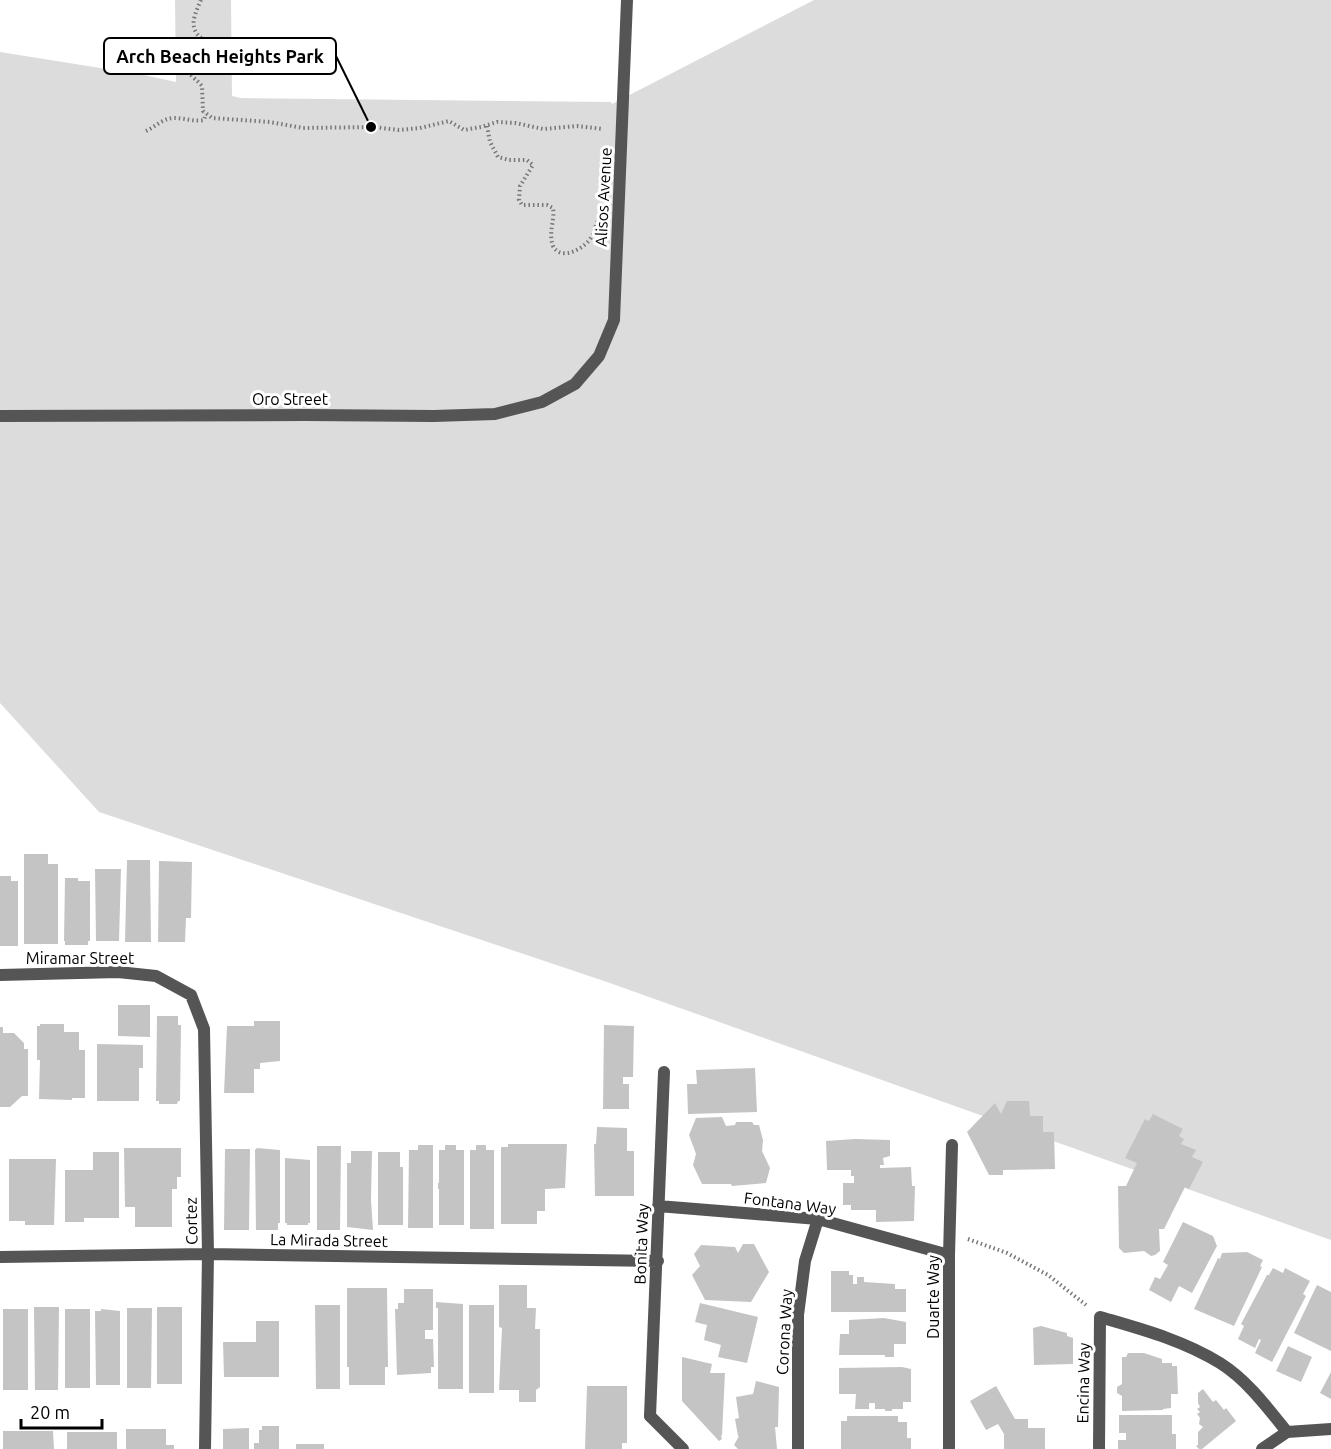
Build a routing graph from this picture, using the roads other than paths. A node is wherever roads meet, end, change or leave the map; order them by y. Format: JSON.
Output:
{"nodes":[{"id":1,"x":627,"y":0,"type":"edge"},
{"id":2,"x":575,"y":384,"type":"joint"},
{"id":3,"x":0,"y":416,"type":"edge"},
{"id":4,"x":0,"y":975,"type":"edge"},
{"id":5,"x":191,"y":995,"type":"joint"},
{"id":6,"x":664,"y":1072,"type":"dead end"},
{"id":7,"x":952,"y":1145,"type":"dead end"},
{"id":8,"x":658,"y":1206,"type":"junction"},
{"id":9,"x":818,"y":1219,"type":"junction"},
{"id":10,"x":208,"y":1254,"type":"junction"},
{"id":11,"x":949,"y":1255,"type":"junction"},
{"id":12,"x":0,"y":1257,"type":"edge"},
{"id":13,"x":658,"y":1261,"type":"junction"},
{"id":14,"x":1331,"y":1429,"type":"edge"},
{"id":15,"x":1287,"y":1432,"type":"junction"},
{"id":16,"x":205,"y":1449,"type":"edge"},
{"id":17,"x":683,"y":1449,"type":"edge"},
{"id":18,"x":798,"y":1449,"type":"edge"},
{"id":19,"x":949,"y":1449,"type":"edge"},
{"id":20,"x":1099,"y":1449,"type":"edge"},
{"id":21,"x":1262,"y":1449,"type":"edge"}],
"edges":[{"from":1,"to":2,"type":"street","name":"Alisos Avenue"},
{"from":2,"to":3,"type":"street","name":"Oro Street"},
{"from":4,"to":5,"type":"street","name":"Miramar Street"},
{"from":5,"to":10,"type":"street","name":"Cortez"},
{"from":6,"to":8,"type":"street","name":"Bonita Way"},
{"from":7,"to":11,"type":"street","name":"Duarte Way"},
{"from":8,"to":9,"type":"street","name":"Fontana Way"},
{"from":8,"to":13,"type":"street","name":"Bonita Way"},
{"from":9,"to":11,"type":"street","name":"Fontana Way"},
{"from":9,"to":18,"type":"street","name":"Corona Way"},
{"from":10,"to":12,"type":"street","name":"La Mirada Street"},
{"from":10,"to":13,"type":"street","name":"La Mirada Street"},
{"from":10,"to":16,"type":"street","name":"Cortez"},
{"from":11,"to":19,"type":"street","name":"Duarte Way"},
{"from":13,"to":17,"type":"street","name":"Bonita Way"},
{"from":14,"to":15,"type":"street"},
{"from":15,"to":20,"type":"street","name":"Encina Way"},
{"from":15,"to":21,"type":"street"}]}
